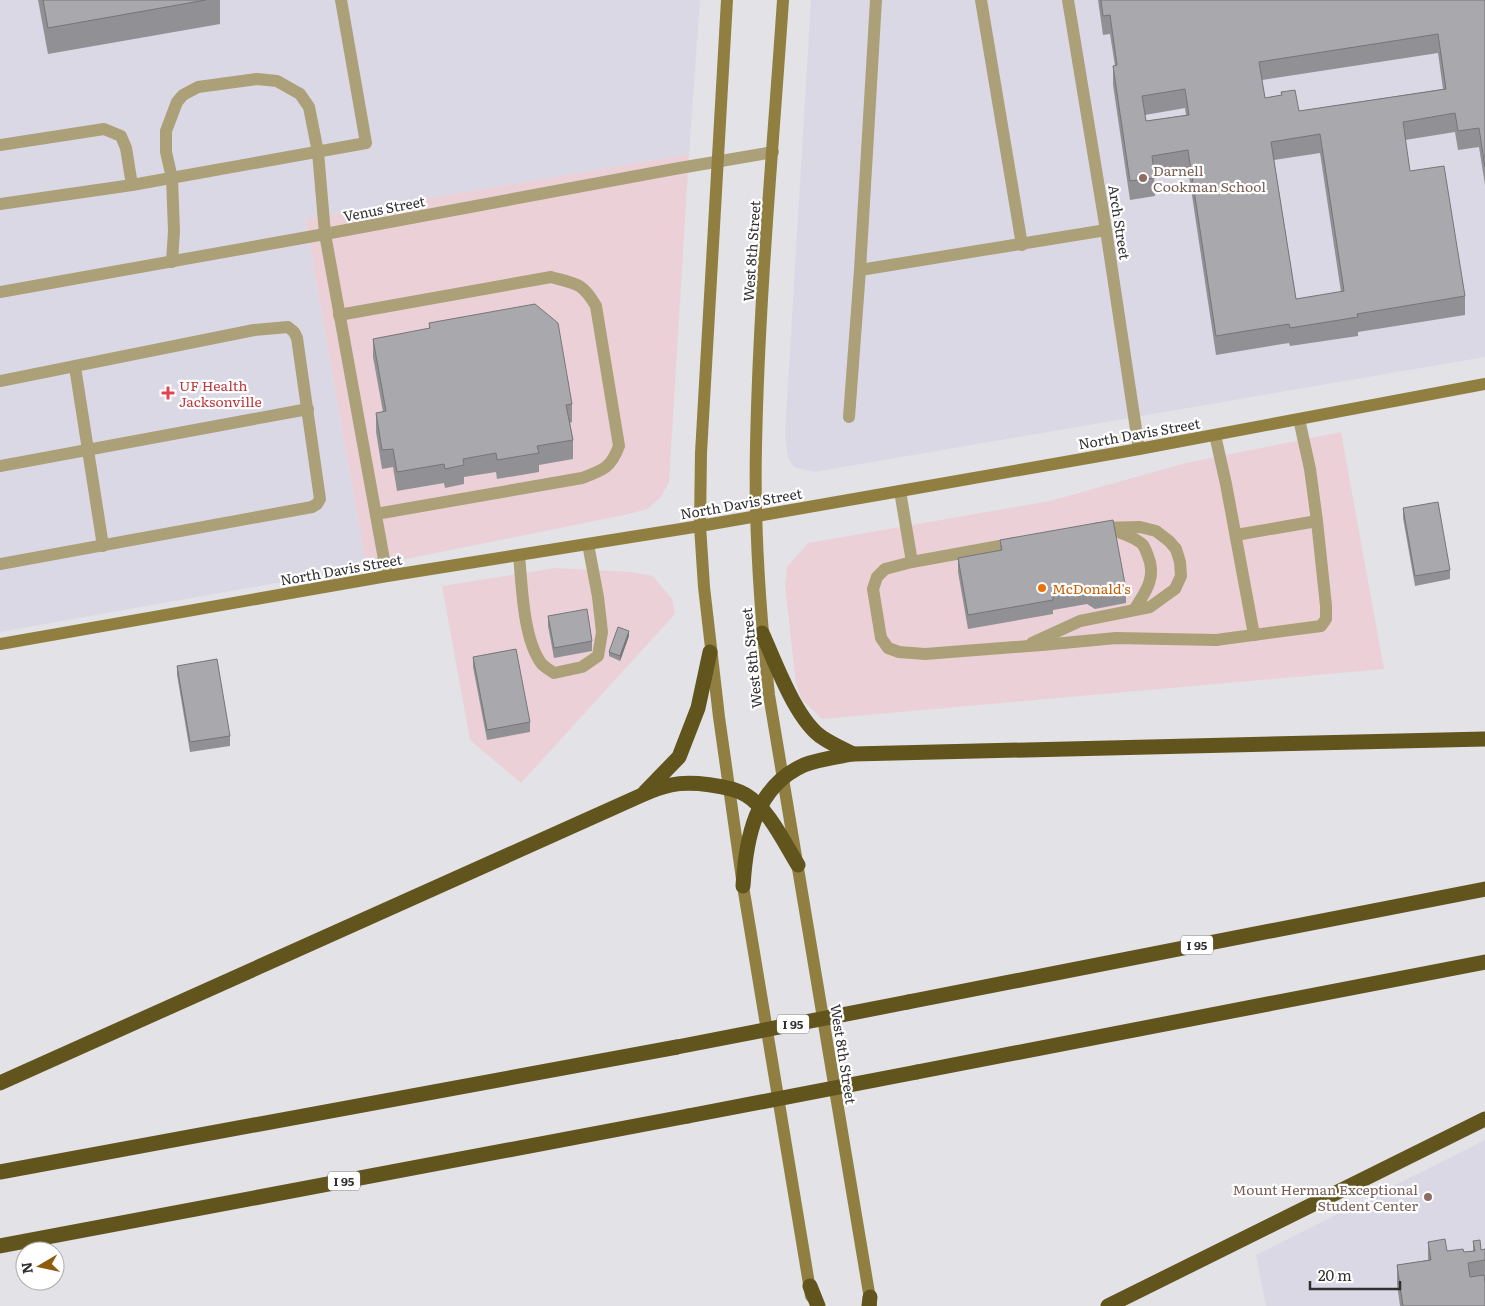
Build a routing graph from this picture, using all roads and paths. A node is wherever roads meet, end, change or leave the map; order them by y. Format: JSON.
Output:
{"nodes":[{"id":1,"x":341,"y":0,"type":"edge"},
{"id":2,"x":727,"y":0,"type":"edge"},
{"id":3,"x":783,"y":0,"type":"edge"},
{"id":4,"x":876,"y":0,"type":"edge"},
{"id":5,"x":981,"y":0,"type":"edge"},
{"id":6,"x":1068,"y":0,"type":"edge"},
{"id":7,"x":0,"y":145,"type":"edge"},
{"id":8,"x":318,"y":152,"type":"junction"},
{"id":9,"x":773,"y":152,"type":"junction"},
{"id":10,"x":716,"y":161,"type":"junction"},
{"id":11,"x":172,"y":178,"type":"junction"},
{"id":12,"x":132,"y":185,"type":"junction"},
{"id":13,"x":0,"y":204,"type":"edge"},
{"id":14,"x":1106,"y":230,"type":"junction"},
{"id":15,"x":325,"y":234,"type":"junction"},
{"id":16,"x":1022,"y":245,"type":"junction"},
{"id":17,"x":172,"y":262,"type":"junction"},
{"id":18,"x":860,"y":270,"type":"junction"},
{"id":19,"x":0,"y":292,"type":"edge"},
{"id":20,"x":339,"y":315,"type":"junction"},
{"id":21,"x":75,"y":367,"type":"junction"},
{"id":22,"x":0,"y":381,"type":"edge"},
{"id":23,"x":1485,"y":384,"type":"edge"},
{"id":24,"x":308,"y":409,"type":"junction"},
{"id":25,"x":849,"y":417,"type":"dead end"},
{"id":26,"x":1299,"y":419,"type":"junction"},
{"id":27,"x":1215,"y":435,"type":"junction"},
{"id":28,"x":1139,"y":449,"type":"junction"},
{"id":29,"x":88,"y":450,"type":"junction"},
{"id":30,"x":0,"y":466,"type":"edge"},
{"id":31,"x":900,"y":491,"type":"junction"},
{"id":32,"x":376,"y":514,"type":"junction"},
{"id":33,"x":757,"y":516,"type":"junction"},
{"id":34,"x":1317,"y":521,"type":"junction"},
{"id":35,"x":700,"y":526,"type":"junction"},
{"id":36,"x":1104,"y":526,"type":"junction"},
{"id":37,"x":1085,"y":530,"type":"edge"},
{"id":38,"x":1236,"y":535,"type":"junction"},
{"id":39,"x":1027,"y":541,"type":"edge"},
{"id":40,"x":588,"y":544,"type":"junction"},
{"id":41,"x":103,"y":546,"type":"junction"},
{"id":42,"x":518,"y":555,"type":"junction"},
{"id":43,"x":912,"y":562,"type":"junction"},
{"id":44,"x":0,"y":564,"type":"edge"},
{"id":45,"x":387,"y":576,"type":"junction"},
{"id":46,"x":1134,"y":610,"type":"junction"},
{"id":47,"x":762,"y":633,"type":"junction"},
{"id":48,"x":1254,"y":635,"type":"junction"},
{"id":49,"x":0,"y":644,"type":"edge"},
{"id":50,"x":1023,"y":647,"type":"junction"},
{"id":51,"x":710,"y":652,"type":"junction"},
{"id":52,"x":1485,"y":739,"type":"edge"},
{"id":53,"x":853,"y":754,"type":"junction"},
{"id":54,"x":783,"y":778,"type":"junction"},
{"id":55,"x":729,"y":788,"type":"junction"},
{"id":56,"x":642,"y":795,"type":"junction"},
{"id":57,"x":760,"y":808,"type":"junction"},
{"id":58,"x":798,"y":865,"type":"junction"},
{"id":59,"x":743,"y":886,"type":"junction"},
{"id":60,"x":1485,"y":889,"type":"edge"},
{"id":61,"x":1485,"y":962,"type":"edge"},
{"id":62,"x":0,"y":1083,"type":"edge"},
{"id":63,"x":1485,"y":1119,"type":"edge"},
{"id":64,"x":0,"y":1172,"type":"edge"},
{"id":65,"x":0,"y":1246,"type":"edge"},
{"id":66,"x":810,"y":1286,"type":"junction"},
{"id":67,"x":870,"y":1303,"type":"edge"},
{"id":68,"x":813,"y":1306,"type":"edge"},
{"id":69,"x":818,"y":1306,"type":"edge"},
{"id":70,"x":1108,"y":1306,"type":"edge"}],
"edges":[{"from":1,"to":8,"type":"street"},
{"from":2,"to":10,"type":"street"},
{"from":3,"to":9,"type":"street","name":"West 8th Street"},
{"from":4,"to":18,"type":"street"},
{"from":5,"to":16,"type":"street"},
{"from":6,"to":14,"type":"street","name":"Arch Street"},
{"from":7,"to":12,"type":"street"},
{"from":8,"to":11,"type":"street"},
{"from":8,"to":11,"type":"street"},
{"from":8,"to":15,"type":"street"},
{"from":9,"to":10,"type":"street","name":"Venus Street"},
{"from":9,"to":33,"type":"street","name":"West 8th Street"},
{"from":10,"to":15,"type":"street","name":"Venus Street"},
{"from":10,"to":35,"type":"street"},
{"from":11,"to":12,"type":"street"},
{"from":11,"to":17,"type":"street"},
{"from":12,"to":13,"type":"street"},
{"from":14,"to":16,"type":"street"},
{"from":14,"to":28,"type":"street","name":"Arch Street"},
{"from":15,"to":17,"type":"street","name":"Venus Street"},
{"from":15,"to":20,"type":"street"},
{"from":16,"to":18,"type":"street"},
{"from":17,"to":19,"type":"street","name":"Venus Street"},
{"from":18,"to":25,"type":"street"},
{"from":20,"to":32,"type":"street"},
{"from":20,"to":32,"type":"street"},
{"from":21,"to":22,"type":"street"},
{"from":21,"to":24,"type":"street"},
{"from":21,"to":29,"type":"street"},
{"from":23,"to":26,"type":"street","name":"North Davis Street"},
{"from":24,"to":29,"type":"street"},
{"from":24,"to":41,"type":"street"},
{"from":26,"to":27,"type":"street","name":"North Davis Street"},
{"from":26,"to":34,"type":"street"},
{"from":27,"to":28,"type":"street","name":"North Davis Street"},
{"from":27,"to":38,"type":"street"},
{"from":28,"to":31,"type":"street","name":"North Davis Street"},
{"from":29,"to":30,"type":"street"},
{"from":29,"to":41,"type":"street"},
{"from":31,"to":33,"type":"street","name":"North Davis Street"},
{"from":31,"to":43,"type":"street"},
{"from":32,"to":45,"type":"street"},
{"from":33,"to":35,"type":"street","name":"North Davis Street"},
{"from":33,"to":47,"type":"street","name":"West 8th Street"},
{"from":34,"to":38,"type":"street"},
{"from":34,"to":48,"type":"street"},
{"from":35,"to":40,"type":"street","name":"North Davis Street"},
{"from":35,"to":51,"type":"street"},
{"from":36,"to":37,"type":"street"},
{"from":36,"to":46,"type":"street"},
{"from":36,"to":46,"type":"street"},
{"from":38,"to":48,"type":"street"},
{"from":39,"to":43,"type":"street"},
{"from":40,"to":42,"type":"street","name":"North Davis Street"},
{"from":40,"to":42,"type":"street"},
{"from":41,"to":44,"type":"street"},
{"from":42,"to":45,"type":"street","name":"North Davis Street"},
{"from":43,"to":50,"type":"street"},
{"from":45,"to":49,"type":"street","name":"North Davis Street"},
{"from":46,"to":50,"type":"street"},
{"from":47,"to":53,"type":"highway"},
{"from":47,"to":54,"type":"street","name":"West 8th Street"},
{"from":48,"to":50,"type":"street"},
{"from":51,"to":55,"type":"street"},
{"from":51,"to":56,"type":"highway"},
{"from":52,"to":53,"type":"highway"},
{"from":53,"to":54,"type":"highway"},
{"from":54,"to":57,"type":"highway"},
{"from":54,"to":58,"type":"street","name":"West 8th Street"},
{"from":55,"to":56,"type":"highway"},
{"from":55,"to":57,"type":"highway"},
{"from":55,"to":59,"type":"street"},
{"from":56,"to":62,"type":"highway"},
{"from":57,"to":58,"type":"highway"},
{"from":57,"to":59,"type":"highway"},
{"from":58,"to":67,"type":"street","name":"West 8th Street"},
{"from":59,"to":66,"type":"street"},
{"from":60,"to":64,"type":"highway","number":"I 95","bridge":true},
{"from":61,"to":65,"type":"highway","number":"I 95","bridge":true},
{"from":63,"to":70,"type":"highway"},
{"from":66,"to":68,"type":"street"},
{"from":66,"to":69,"type":"highway"}]}
